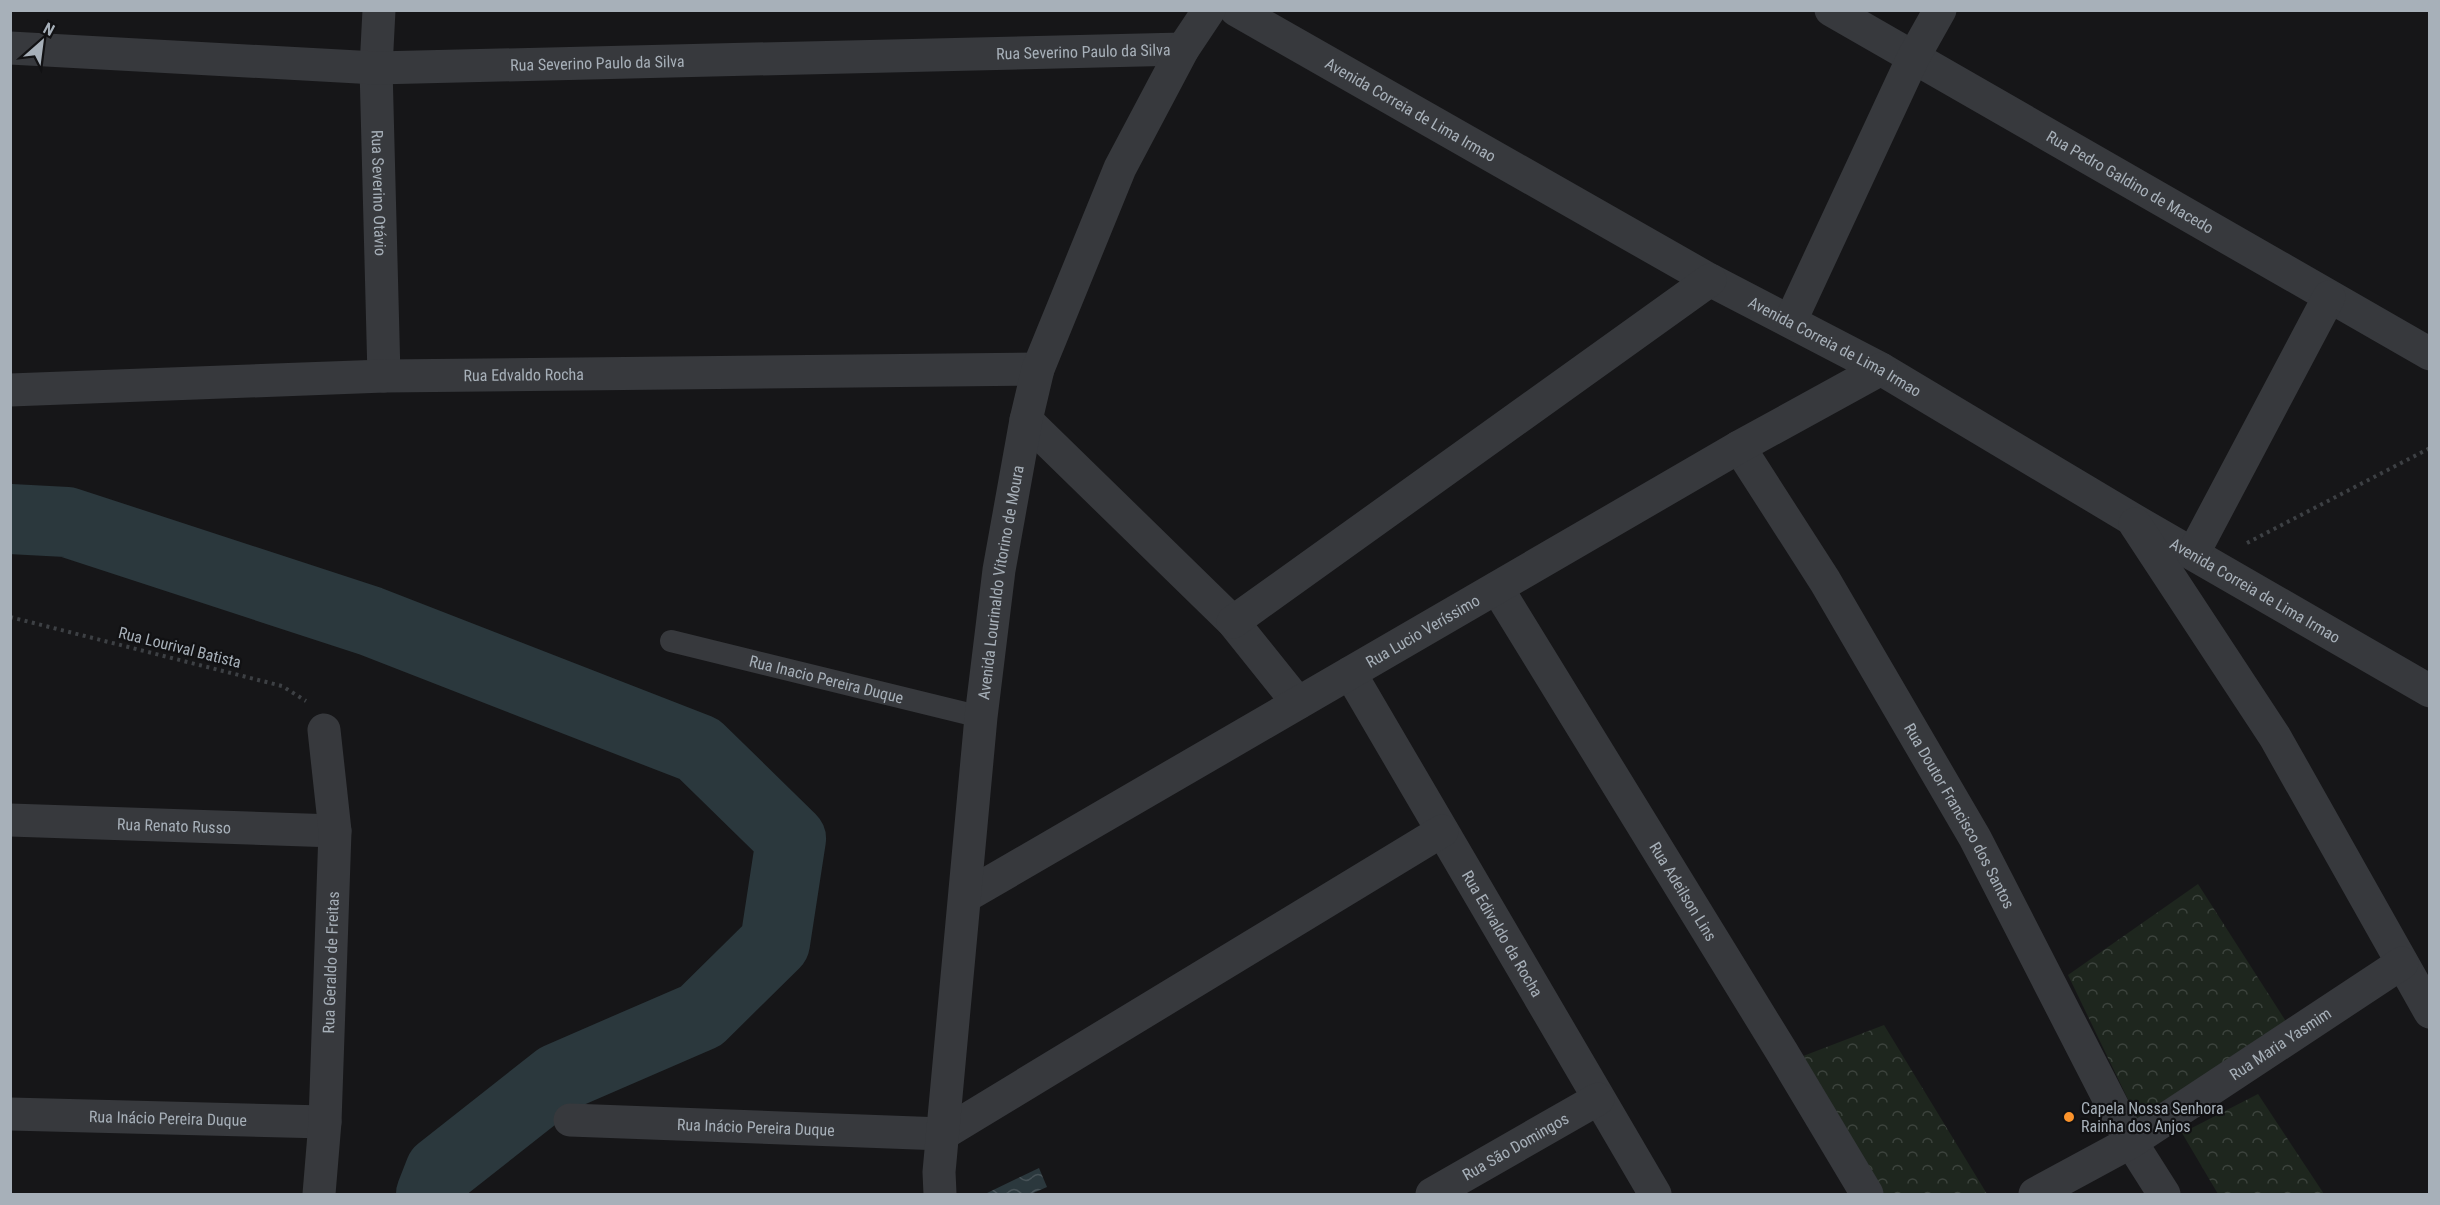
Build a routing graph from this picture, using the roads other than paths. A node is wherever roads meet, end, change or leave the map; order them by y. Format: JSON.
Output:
{"nodes":[{"id":1,"x":380,"y":10,"type":"edge"},
{"id":2,"x":1209,"y":10,"type":"edge"},
{"id":3,"x":1236,"y":10,"type":"edge"},
{"id":4,"x":1831,"y":10,"type":"edge"},
{"id":5,"x":1940,"y":10,"type":"edge"},
{"id":6,"x":10,"y":48,"type":"edge"},
{"id":7,"x":1184,"y":49,"type":"junction"},
{"id":8,"x":1913,"y":58,"type":"junction"},
{"id":9,"x":376,"y":69,"type":"junction"},
{"id":10,"x":1710,"y":280,"type":"junction"},
{"id":11,"x":2329,"y":297,"type":"junction"},
{"id":12,"x":1791,"y":320,"type":"junction"},
{"id":13,"x":2430,"y":354,"type":"edge"},
{"id":14,"x":1038,"y":369,"type":"junction"},
{"id":15,"x":1881,"y":369,"type":"junction"},
{"id":16,"x":384,"y":376,"type":"junction"},
{"id":17,"x":10,"y":390,"type":"edge"},
{"id":18,"x":1026,"y":420,"type":"junction"},
{"id":19,"x":1739,"y":447,"type":"junction"},
{"id":20,"x":2132,"y":519,"type":"junction"},
{"id":21,"x":2201,"y":558,"type":"junction"},
{"id":22,"x":1497,"y":588,"type":"junction"},
{"id":23,"x":1233,"y":622,"type":"junction"},
{"id":24,"x":671,"y":641,"type":"dead end"},
{"id":25,"x":1350,"y":673,"type":"junction"},
{"id":26,"x":2430,"y":691,"type":"edge"},
{"id":27,"x":1298,"y":703,"type":"junction"},
{"id":28,"x":981,"y":717,"type":"junction"},
{"id":29,"x":324,"y":730,"type":"road end"},
{"id":30,"x":10,"y":820,"type":"edge"},
{"id":31,"x":335,"y":831,"type":"junction"},
{"id":32,"x":1442,"y":831,"type":"junction"},
{"id":33,"x":966,"y":896,"type":"junction"},
{"id":34,"x":2402,"y":963,"type":"junction"},
{"id":35,"x":2430,"y":1012,"type":"edge"},
{"id":36,"x":1598,"y":1099,"type":"junction"},
{"id":37,"x":10,"y":1114,"type":"edge"},
{"id":38,"x":570,"y":1120,"type":"dead end"},
{"id":39,"x":325,"y":1122,"type":"junction"},
{"id":40,"x":943,"y":1134,"type":"junction"},
{"id":41,"x":2131,"y":1142,"type":"junction"},
{"id":42,"x":943,"y":1187,"type":"edge"},
{"id":43,"x":319,"y":1194,"type":"edge"},
{"id":44,"x":1432,"y":1194,"type":"edge"},
{"id":45,"x":1655,"y":1194,"type":"edge"},
{"id":46,"x":1867,"y":1194,"type":"edge"},
{"id":47,"x":2035,"y":1194,"type":"edge"},
{"id":48,"x":2164,"y":1194,"type":"edge"}],
"edges":[{"from":1,"to":9,"type":"street","name":"Rua Severino Otávio"},
{"from":2,"to":7,"type":"street","name":"Avenida Lourinaldo Vitorino de Moura"},
{"from":3,"to":10,"type":"street","name":"Avenida Correia de Lima Irmao"},
{"from":4,"to":8,"type":"street","name":"Rua Pedro Galdino de Macedo"},
{"from":5,"to":8,"type":"street"},
{"from":6,"to":9,"type":"street","name":"Rua Severino Paulo da Silva"},
{"from":7,"to":9,"type":"street","name":"Rua Severino Paulo da Silva"},
{"from":7,"to":14,"type":"street","name":"Avenida Lourinaldo Vitorino de Moura"},
{"from":8,"to":11,"type":"street","name":"Rua Pedro Galdino de Macedo"},
{"from":8,"to":12,"type":"street"},
{"from":9,"to":16,"type":"street","name":"Rua Severino Otávio"},
{"from":10,"to":12,"type":"street","name":"Avenida Correia de Lima Irmao"},
{"from":10,"to":23,"type":"street"},
{"from":11,"to":13,"type":"street","name":"Rua Pedro Galdino de Macedo"},
{"from":11,"to":21,"type":"street"},
{"from":12,"to":15,"type":"street","name":"Avenida Correia de Lima Irmao"},
{"from":14,"to":16,"type":"street","name":"Rua Edvaldo Rocha"},
{"from":14,"to":18,"type":"street","name":"Avenida Lourinaldo Vitorino de Moura"},
{"from":15,"to":19,"type":"street","name":"Rua Lucio Veríssimo"},
{"from":15,"to":20,"type":"street","name":"Avenida Correia de Lima Irmao"},
{"from":16,"to":17,"type":"street","name":"Rua Edvaldo Rocha"},
{"from":18,"to":23,"type":"street"},
{"from":18,"to":28,"type":"street","name":"Avenida Lourinaldo Vitorino de Moura"},
{"from":19,"to":22,"type":"street","name":"Rua Lucio Veríssimo"},
{"from":19,"to":41,"type":"street","name":"Rua Doutor Francisco dos Santos"},
{"from":20,"to":21,"type":"street","name":"Avenida Correia de Lima Irmao"},
{"from":20,"to":34,"type":"street"},
{"from":21,"to":26,"type":"street","name":"Avenida Correia de Lima Irmao"},
{"from":22,"to":25,"type":"street","name":"Rua Lucio Veríssimo"},
{"from":22,"to":46,"type":"street","name":"Rua Adeilson Lins"},
{"from":23,"to":27,"type":"street"},
{"from":24,"to":28,"type":"lane","name":"Rua Inacio Pereira Duque"},
{"from":25,"to":27,"type":"street","name":"Rua Lucio Veríssimo"},
{"from":25,"to":32,"type":"street","name":"Rua Edivaldo da Rocha"},
{"from":27,"to":33,"type":"street","name":"Rua Lucio Veríssimo"},
{"from":28,"to":33,"type":"street","name":"Avenida Lourinaldo Vitorino de Moura"},
{"from":29,"to":31,"type":"street","name":"Rua Geraldo de Freitas"},
{"from":30,"to":31,"type":"street","name":"Rua Renato Russo"},
{"from":31,"to":39,"type":"street","name":"Rua Geraldo de Freitas"},
{"from":32,"to":36,"type":"street","name":"Rua Edivaldo da Rocha"},
{"from":32,"to":40,"type":"street"},
{"from":33,"to":40,"type":"street","name":"Avenida Lourinaldo Vitorino de Moura"},
{"from":34,"to":35,"type":"street"},
{"from":34,"to":41,"type":"street","name":"Rua Maria Yasmim"},
{"from":36,"to":44,"type":"street","name":"Rua São Domingos"},
{"from":36,"to":45,"type":"street","name":"Rua Edivaldo da Rocha"},
{"from":37,"to":39,"type":"street","name":"Rua Inácio Pereira Duque"},
{"from":38,"to":40,"type":"street","name":"Rua Inácio Pereira Duque"},
{"from":39,"to":43,"type":"street","name":"Rua Geraldo de Freitas"},
{"from":40,"to":42,"type":"street","name":"Avenida Lourinaldo Vitorino de Moura"},
{"from":41,"to":47,"type":"street","name":"Rua Maria Yasmim"},
{"from":41,"to":48,"type":"street","name":"Rua Doutor Francisco dos Santos"}]}
